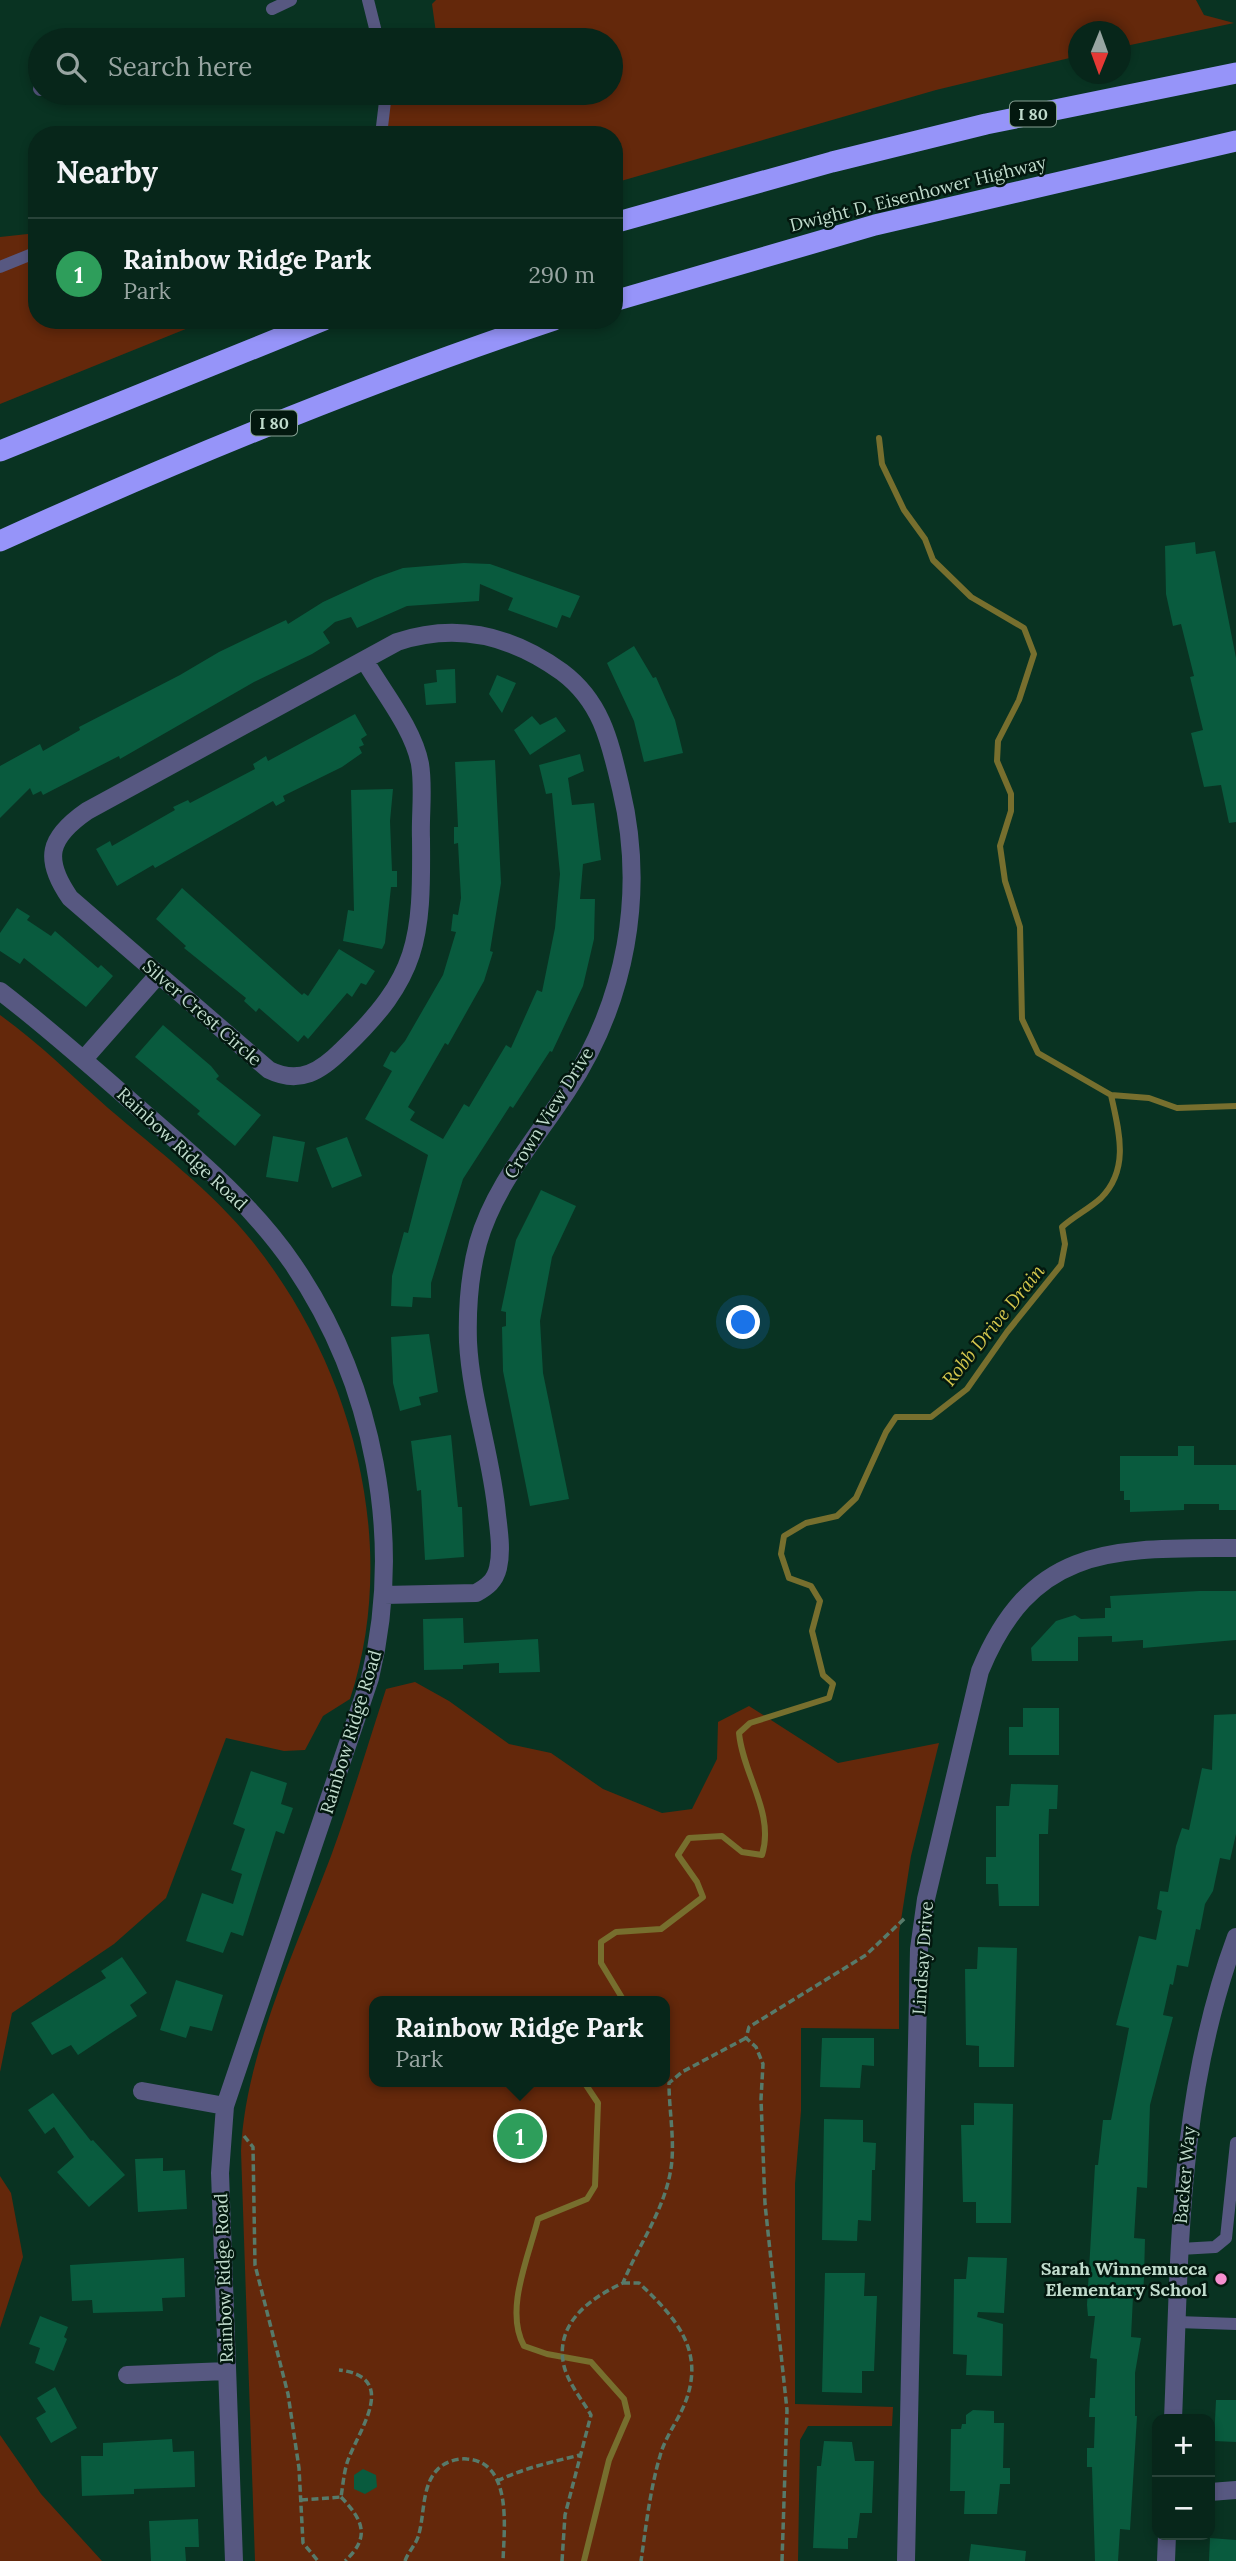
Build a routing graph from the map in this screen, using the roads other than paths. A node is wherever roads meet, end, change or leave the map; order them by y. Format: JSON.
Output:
{"nodes":[{"id":1,"x":291,"y":0,"type":"edge"},
{"id":2,"x":368,"y":0,"type":"edge"},
{"id":3,"x":272,"y":9,"type":"dead end"},
{"id":4,"x":374,"y":28,"type":"edge"},
{"id":5,"x":1236,"y":73,"type":"edge"},
{"id":6,"x":385,"y":105,"type":"edge"},
{"id":7,"x":382,"y":126,"type":"edge"},
{"id":8,"x":1236,"y":141,"type":"edge"},
{"id":9,"x":623,"y":220,"type":"edge"},
{"id":10,"x":28,"y":256,"type":"edge"},
{"id":11,"x":0,"y":267,"type":"edge"},
{"id":12,"x":623,"y":298,"type":"edge"},
{"id":13,"x":302,"y":329,"type":"edge"},
{"id":14,"x":527,"y":329,"type":"edge"},
{"id":15,"x":0,"y":451,"type":"edge"},
{"id":16,"x":0,"y":541,"type":"edge"},
{"id":17,"x":365,"y":661,"type":"junction"},
{"id":18,"x":52,"y":855,"type":"joint"},
{"id":19,"x":158,"y":975,"type":"junction"},
{"id":20,"x":0,"y":991,"type":"edge"},
{"id":21,"x":83,"y":1059,"type":"junction"},
{"id":22,"x":1236,"y":1548,"type":"edge"},
{"id":23,"x":384,"y":1595,"type":"junction"},
{"id":24,"x":1236,"y":1937,"type":"edge"},
{"id":25,"x":1230,"y":1970,"type":"edge"},
{"id":26,"x":142,"y":2091,"type":"dead end"},
{"id":27,"x":225,"y":2106,"type":"junction"},
{"id":28,"x":1236,"y":2143,"type":"edge"},
{"id":29,"x":1180,"y":2249,"type":"junction"},
{"id":30,"x":1177,"y":2322,"type":"junction"},
{"id":31,"x":1236,"y":2324,"type":"edge"},
{"id":32,"x":227,"y":2371,"type":"junction"},
{"id":33,"x":127,"y":2375,"type":"dead end"},
{"id":34,"x":1172,"y":2414,"type":"edge"},
{"id":35,"x":1236,"y":2490,"type":"edge"},
{"id":36,"x":1215,"y":2492,"type":"edge"},
{"id":37,"x":1167,"y":2540,"type":"edge"},
{"id":38,"x":233,"y":2561,"type":"edge"},
{"id":39,"x":906,"y":2561,"type":"edge"},
{"id":40,"x":1166,"y":2561,"type":"edge"}],
"edges":[{"from":1,"to":3,"type":"lane"},
{"from":2,"to":4,"type":"lane"},
{"from":5,"to":9,"type":"highway","number":"I 80"},
{"from":6,"to":7,"type":"lane"},
{"from":8,"to":12,"type":"highway","name":"Dwight D. Eisenhower Highway"},
{"from":10,"to":11,"type":"lane"},
{"from":13,"to":15,"type":"highway"},
{"from":14,"to":16,"type":"highway","number":"I 80"},
{"from":17,"to":18,"type":"street","name":"Crown View Drive"},
{"from":17,"to":19,"type":"street","name":"Silver Crest Circle"},
{"from":17,"to":23,"type":"street","name":"Crown View Drive"},
{"from":18,"to":19,"type":"street","name":"Silver Crest Circle"},
{"from":19,"to":21,"type":"street"},
{"from":20,"to":21,"type":"street","name":"Rainbow Ridge Road"},
{"from":21,"to":23,"type":"street","name":"Rainbow Ridge Road"},
{"from":22,"to":39,"type":"street","name":"Lindsay Drive"},
{"from":23,"to":27,"type":"street","name":"Rainbow Ridge Road"},
{"from":24,"to":25,"type":"street","name":"Backer Way"},
{"from":25,"to":29,"type":"street","name":"Backer Way"},
{"from":26,"to":27,"type":"street"},
{"from":27,"to":32,"type":"street","name":"Rainbow Ridge Road"},
{"from":28,"to":29,"type":"lane"},
{"from":29,"to":30,"type":"street","name":"Backer Way"},
{"from":30,"to":31,"type":"lane"},
{"from":30,"to":34,"type":"street","name":"Backer Way"},
{"from":32,"to":33,"type":"street"},
{"from":32,"to":38,"type":"street","name":"Rainbow Ridge Road"},
{"from":35,"to":36,"type":"street"},
{"from":37,"to":40,"type":"street"}]}
